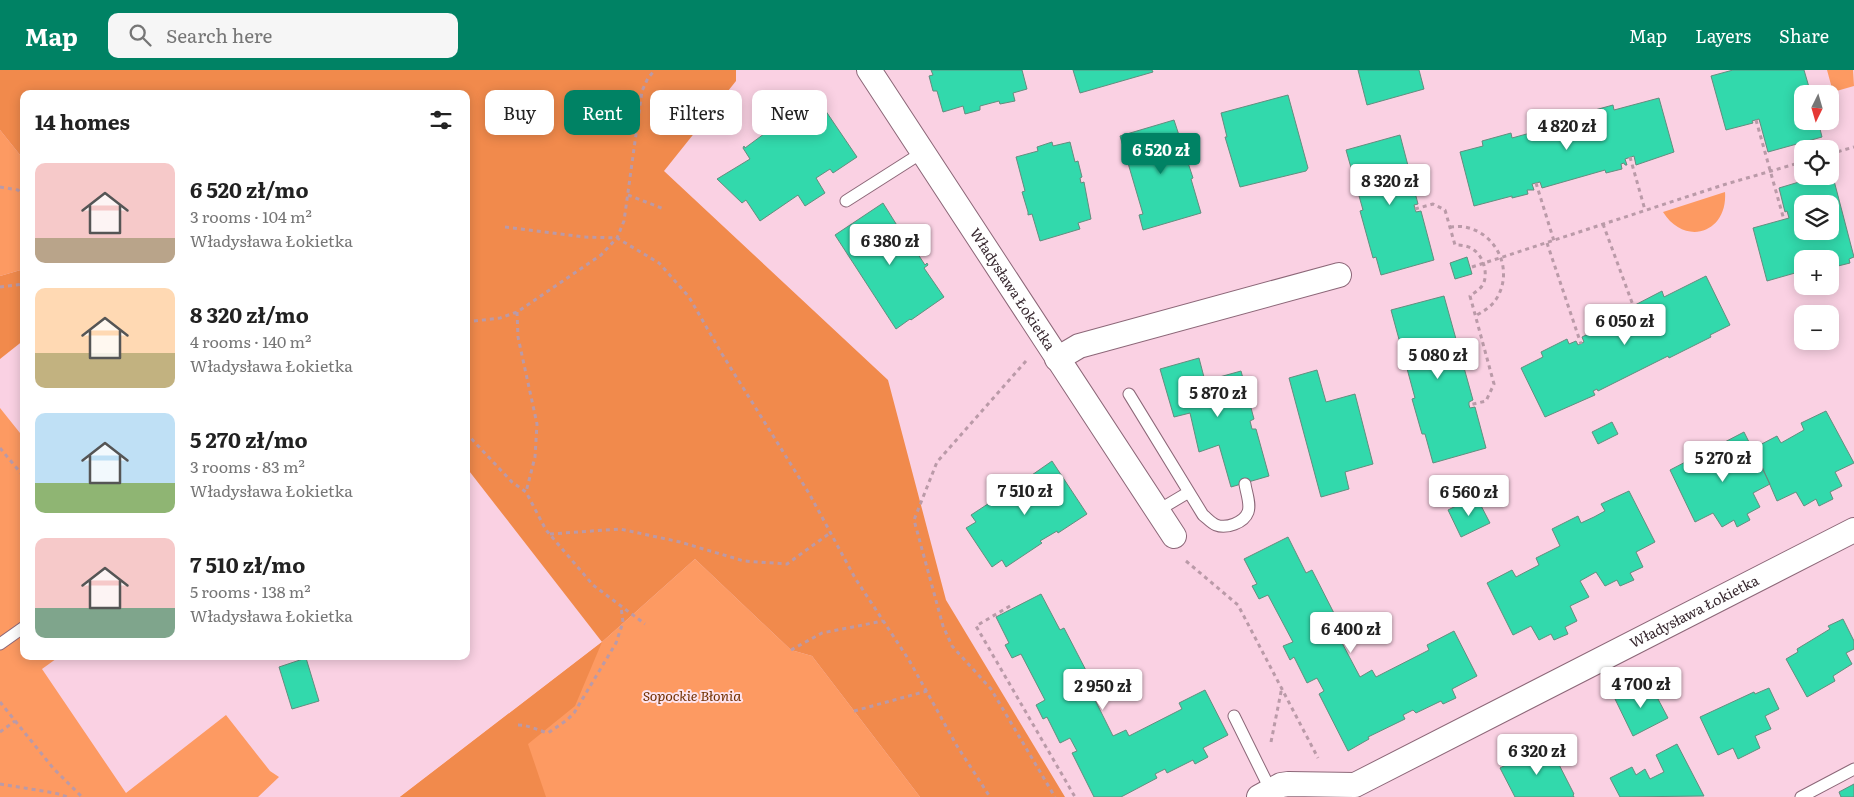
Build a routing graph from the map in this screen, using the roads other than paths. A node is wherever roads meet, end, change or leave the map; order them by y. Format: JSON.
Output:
{"nodes":[{"id":1,"x":869,"y":70,"type":"edge"},
{"id":2,"x":923,"y":152,"type":"junction"},
{"id":3,"x":846,"y":201,"type":"dead end"},
{"id":4,"x":1339,"y":275,"type":"dead end"},
{"id":5,"x":1057,"y":360,"type":"junction"},
{"id":6,"x":1129,"y":394,"type":"dead end"},
{"id":7,"x":1244,"y":484,"type":"dead end"},
{"id":8,"x":1189,"y":492,"type":"junction"},
{"id":9,"x":1157,"y":511,"type":"junction"},
{"id":10,"x":1854,"y":530,"type":"edge"},
{"id":11,"x":1174,"y":536,"type":"road end"},
{"id":12,"x":20,"y":630,"type":"edge"},
{"id":13,"x":0,"y":644,"type":"edge"},
{"id":14,"x":1234,"y":716,"type":"dead end"},
{"id":15,"x":1854,"y":769,"type":"edge"},
{"id":16,"x":1265,"y":788,"type":"edge"},
{"id":17,"x":1801,"y":797,"type":"edge"}],
"edges":[{"from":1,"to":2,"type":"street","name":"Władysława Łokietka"},
{"from":2,"to":3,"type":"lane"},
{"from":2,"to":5,"type":"street","name":"Władysława Łokietka"},
{"from":4,"to":5,"type":"street","name":"Władysława Łokietka"},
{"from":5,"to":9,"type":"street","name":"Władysława Łokietka"},
{"from":6,"to":8,"type":"lane"},
{"from":7,"to":8,"type":"lane"},
{"from":8,"to":9,"type":"lane"},
{"from":9,"to":11,"type":"street","name":"Władysława Łokietka"},
{"from":10,"to":16,"type":"street","name":"Władysława Łokietka"},
{"from":12,"to":13,"type":"lane"},
{"from":14,"to":16,"type":"lane"},
{"from":15,"to":17,"type":"lane"}]}
